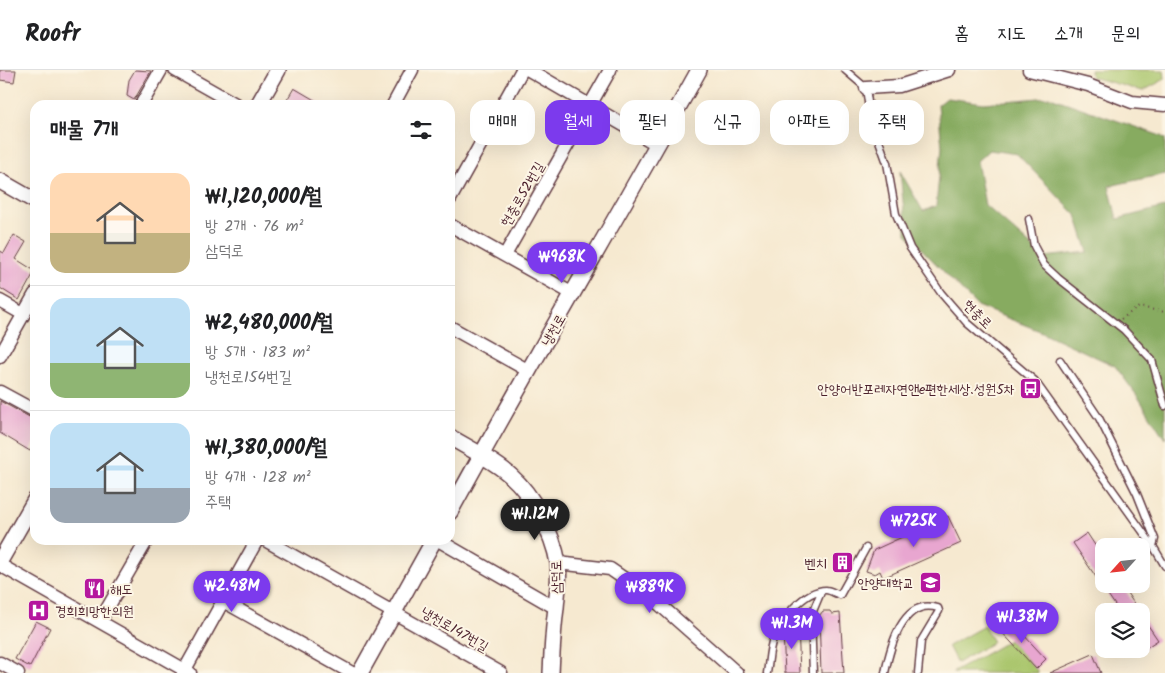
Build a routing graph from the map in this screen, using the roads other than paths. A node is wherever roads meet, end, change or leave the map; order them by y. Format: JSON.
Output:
{"nodes":[{"id":1,"x":161,"y":70,"type":"edge"},
{"id":2,"x":175,"y":70,"type":"edge"},
{"id":3,"x":278,"y":70,"type":"edge"},
{"id":4,"x":412,"y":70,"type":"edge"},
{"id":5,"x":522,"y":70,"type":"edge"},
{"id":6,"x":529,"y":70,"type":"edge"},
{"id":7,"x":610,"y":70,"type":"edge"},
{"id":8,"x":699,"y":70,"type":"edge"},
{"id":9,"x":845,"y":70,"type":"edge"},
{"id":10,"x":949,"y":70,"type":"edge"},
{"id":11,"x":1029,"y":70,"type":"edge"},
{"id":12,"x":866,"y":88,"type":"junction"},
{"id":13,"x":144,"y":100,"type":"edge"},
{"id":14,"x":228,"y":100,"type":"edge"},
{"id":15,"x":261,"y":100,"type":"edge"},
{"id":16,"x":395,"y":100,"type":"edge"},
{"id":17,"x":581,"y":100,"type":"edge"},
{"id":18,"x":593,"y":100,"type":"edge"},
{"id":19,"x":682,"y":100,"type":"edge"},
{"id":20,"x":1165,"y":105,"type":"edge"},
{"id":21,"x":567,"y":145,"type":"edge"},
{"id":22,"x":657,"y":145,"type":"edge"},
{"id":23,"x":0,"y":181,"type":"edge"},
{"id":24,"x":455,"y":190,"type":"edge"},
{"id":25,"x":30,"y":198,"type":"edge"},
{"id":26,"x":1029,"y":218,"type":"dead end"},
{"id":27,"x":455,"y":228,"type":"edge"},
{"id":28,"x":505,"y":255,"type":"junction"},
{"id":29,"x":573,"y":294,"type":"junction"},
{"id":30,"x":0,"y":301,"type":"edge"},
{"id":31,"x":30,"y":302,"type":"edge"},
{"id":32,"x":23,"y":314,"type":"junction"},
{"id":33,"x":455,"y":330,"type":"edge"},
{"id":34,"x":0,"y":356,"type":"edge"},
{"id":35,"x":1060,"y":360,"type":"dead end"},
{"id":36,"x":529,"y":371,"type":"junction"},
{"id":37,"x":0,"y":392,"type":"edge"},
{"id":38,"x":1165,"y":406,"type":"edge"},
{"id":39,"x":30,"y":408,"type":"edge"},
{"id":40,"x":455,"y":440,"type":"edge"},
{"id":41,"x":481,"y":455,"type":"junction"},
{"id":42,"x":455,"y":503,"type":"edge"},
{"id":43,"x":30,"y":509,"type":"edge"},
{"id":44,"x":143,"y":545,"type":"edge"},
{"id":45,"x":254,"y":545,"type":"edge"},
{"id":46,"x":274,"y":545,"type":"edge"},
{"id":47,"x":433,"y":545,"type":"edge"},
{"id":48,"x":445,"y":545,"type":"edge"},
{"id":49,"x":1153,"y":546,"type":"junction"},
{"id":50,"x":866,"y":548,"type":"dead end"},
{"id":51,"x":0,"y":563,"type":"edge"},
{"id":52,"x":558,"y":563,"type":"junction"},
{"id":53,"x":1165,"y":566,"type":"edge"},
{"id":54,"x":821,"y":592,"type":"junction"},
{"id":55,"x":223,"y":601,"type":"junction"},
{"id":56,"x":556,"y":608,"type":"junction"},
{"id":57,"x":394,"y":612,"type":"junction"},
{"id":58,"x":100,"y":621,"type":"junction"},
{"id":59,"x":0,"y":663,"type":"edge"},
{"id":60,"x":186,"y":672,"type":"edge"},
{"id":61,"x":18,"y":673,"type":"edge"},
{"id":62,"x":352,"y":673,"type":"edge"},
{"id":63,"x":360,"y":673,"type":"edge"},
{"id":64,"x":501,"y":673,"type":"edge"},
{"id":65,"x":551,"y":673,"type":"edge"},
{"id":66,"x":737,"y":673,"type":"edge"},
{"id":67,"x":767,"y":673,"type":"edge"},
{"id":68,"x":813,"y":673,"type":"edge"},
{"id":69,"x":885,"y":673,"type":"edge"},
{"id":70,"x":918,"y":673,"type":"edge"}],
"edges":[{"from":1,"to":13,"type":"street"},
{"from":2,"to":14,"type":"street"},
{"from":3,"to":15,"type":"street"},
{"from":4,"to":16,"type":"street"},
{"from":5,"to":24,"type":"street"},
{"from":6,"to":17,"type":"street"},
{"from":7,"to":18,"type":"street","name":"현충로52번길"},
{"from":8,"to":19,"type":"street","name":"냉천로"},
{"from":9,"to":12,"type":"lane"},
{"from":10,"to":12,"type":"street"},
{"from":11,"to":20,"type":"street"},
{"from":12,"to":49,"type":"lane","name":"현충로"},
{"from":21,"to":28,"type":"street","name":"현충로52번길"},
{"from":22,"to":29,"type":"street","name":"냉천로"},
{"from":23,"to":25,"type":"street"},
{"from":26,"to":38,"type":"lane"},
{"from":27,"to":28,"type":"street"},
{"from":28,"to":29,"type":"street"},
{"from":29,"to":36,"type":"street","name":"냉천로"},
{"from":30,"to":32,"type":"street"},
{"from":31,"to":32,"type":"street"},
{"from":32,"to":34,"type":"street"},
{"from":33,"to":36,"type":"street"},
{"from":35,"to":49,"type":"lane","name":"현충로"},
{"from":36,"to":41,"type":"street","name":"냉천로"},
{"from":37,"to":39,"type":"street"},
{"from":40,"to":41,"type":"street","name":"삼덕로"},
{"from":41,"to":42,"type":"street","name":"냉천로"},
{"from":41,"to":52,"type":"street","name":"삼덕로"},
{"from":43,"to":51,"type":"street"},
{"from":44,"to":58,"type":"street"},
{"from":45,"to":55,"type":"street"},
{"from":46,"to":57,"type":"street","name":"냉천로147번길"},
{"from":47,"to":57,"type":"street"},
{"from":48,"to":56,"type":"street"},
{"from":49,"to":53,"type":"lane","name":"현충로"},
{"from":50,"to":54,"type":"lane"},
{"from":51,"to":58,"type":"street"},
{"from":52,"to":56,"type":"street","name":"삼덕로"},
{"from":52,"to":66,"type":"street"},
{"from":54,"to":67,"type":"lane"},
{"from":54,"to":68,"type":"lane"},
{"from":55,"to":60,"type":"street"},
{"from":55,"to":62,"type":"street"},
{"from":56,"to":65,"type":"street","name":"삼덕로"},
{"from":57,"to":63,"type":"street"},
{"from":57,"to":64,"type":"street","name":"냉천로147번길"},
{"from":58,"to":60,"type":"street"},
{"from":59,"to":61,"type":"street"},
{"from":69,"to":70,"type":"lane"}]}
